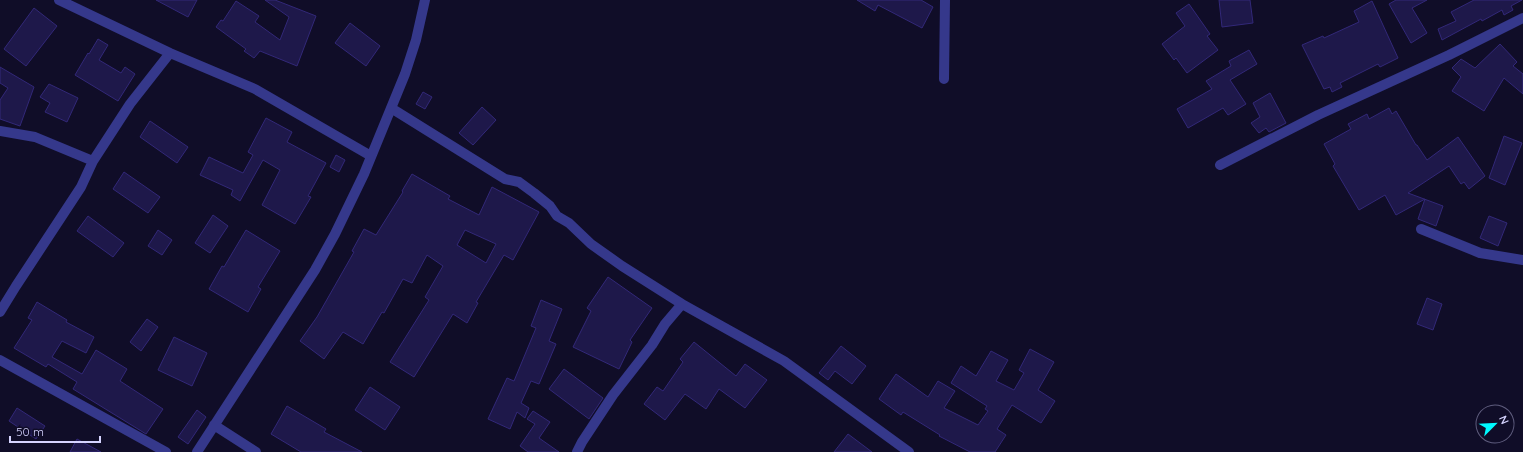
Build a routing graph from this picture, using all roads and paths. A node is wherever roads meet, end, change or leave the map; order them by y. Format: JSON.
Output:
{"nodes":[{"id":1,"x":59,"y":0,"type":"edge"},
{"id":2,"x":425,"y":0,"type":"edge"},
{"id":3,"x":945,"y":0,"type":"edge"},
{"id":4,"x":1523,"y":18,"type":"edge"},
{"id":5,"x":170,"y":53,"type":"junction"},
{"id":6,"x":944,"y":79,"type":"dead end"},
{"id":7,"x":391,"y":108,"type":"junction"},
{"id":8,"x":0,"y":131,"type":"edge"},
{"id":9,"x":371,"y":156,"type":"junction"},
{"id":10,"x":93,"y":161,"type":"junction"},
{"id":11,"x":1220,"y":166,"type":"dead end"},
{"id":12,"x":1421,"y":229,"type":"dead end"},
{"id":13,"x":1523,"y":260,"type":"edge"},
{"id":14,"x":682,"y":304,"type":"junction"},
{"id":15,"x":0,"y":312,"type":"edge"},
{"id":16,"x":0,"y":360,"type":"edge"},
{"id":17,"x":214,"y":425,"type":"junction"},
{"id":18,"x":166,"y":452,"type":"edge"},
{"id":19,"x":197,"y":452,"type":"edge"},
{"id":20,"x":256,"y":452,"type":"edge"},
{"id":21,"x":577,"y":452,"type":"edge"},
{"id":22,"x":908,"y":452,"type":"edge"}],
"edges":[{"from":1,"to":5,"type":"street"},
{"from":2,"to":7,"type":"street"},
{"from":3,"to":6,"type":"street"},
{"from":4,"to":11,"type":"street"},
{"from":5,"to":9,"type":"street"},
{"from":5,"to":10,"type":"street"},
{"from":7,"to":9,"type":"street"},
{"from":7,"to":14,"type":"street"},
{"from":8,"to":10,"type":"street"},
{"from":9,"to":17,"type":"street"},
{"from":10,"to":15,"type":"street"},
{"from":12,"to":13,"type":"street"},
{"from":14,"to":21,"type":"street"},
{"from":14,"to":22,"type":"street"},
{"from":16,"to":18,"type":"street"},
{"from":17,"to":19,"type":"street"},
{"from":17,"to":20,"type":"street"}]}
